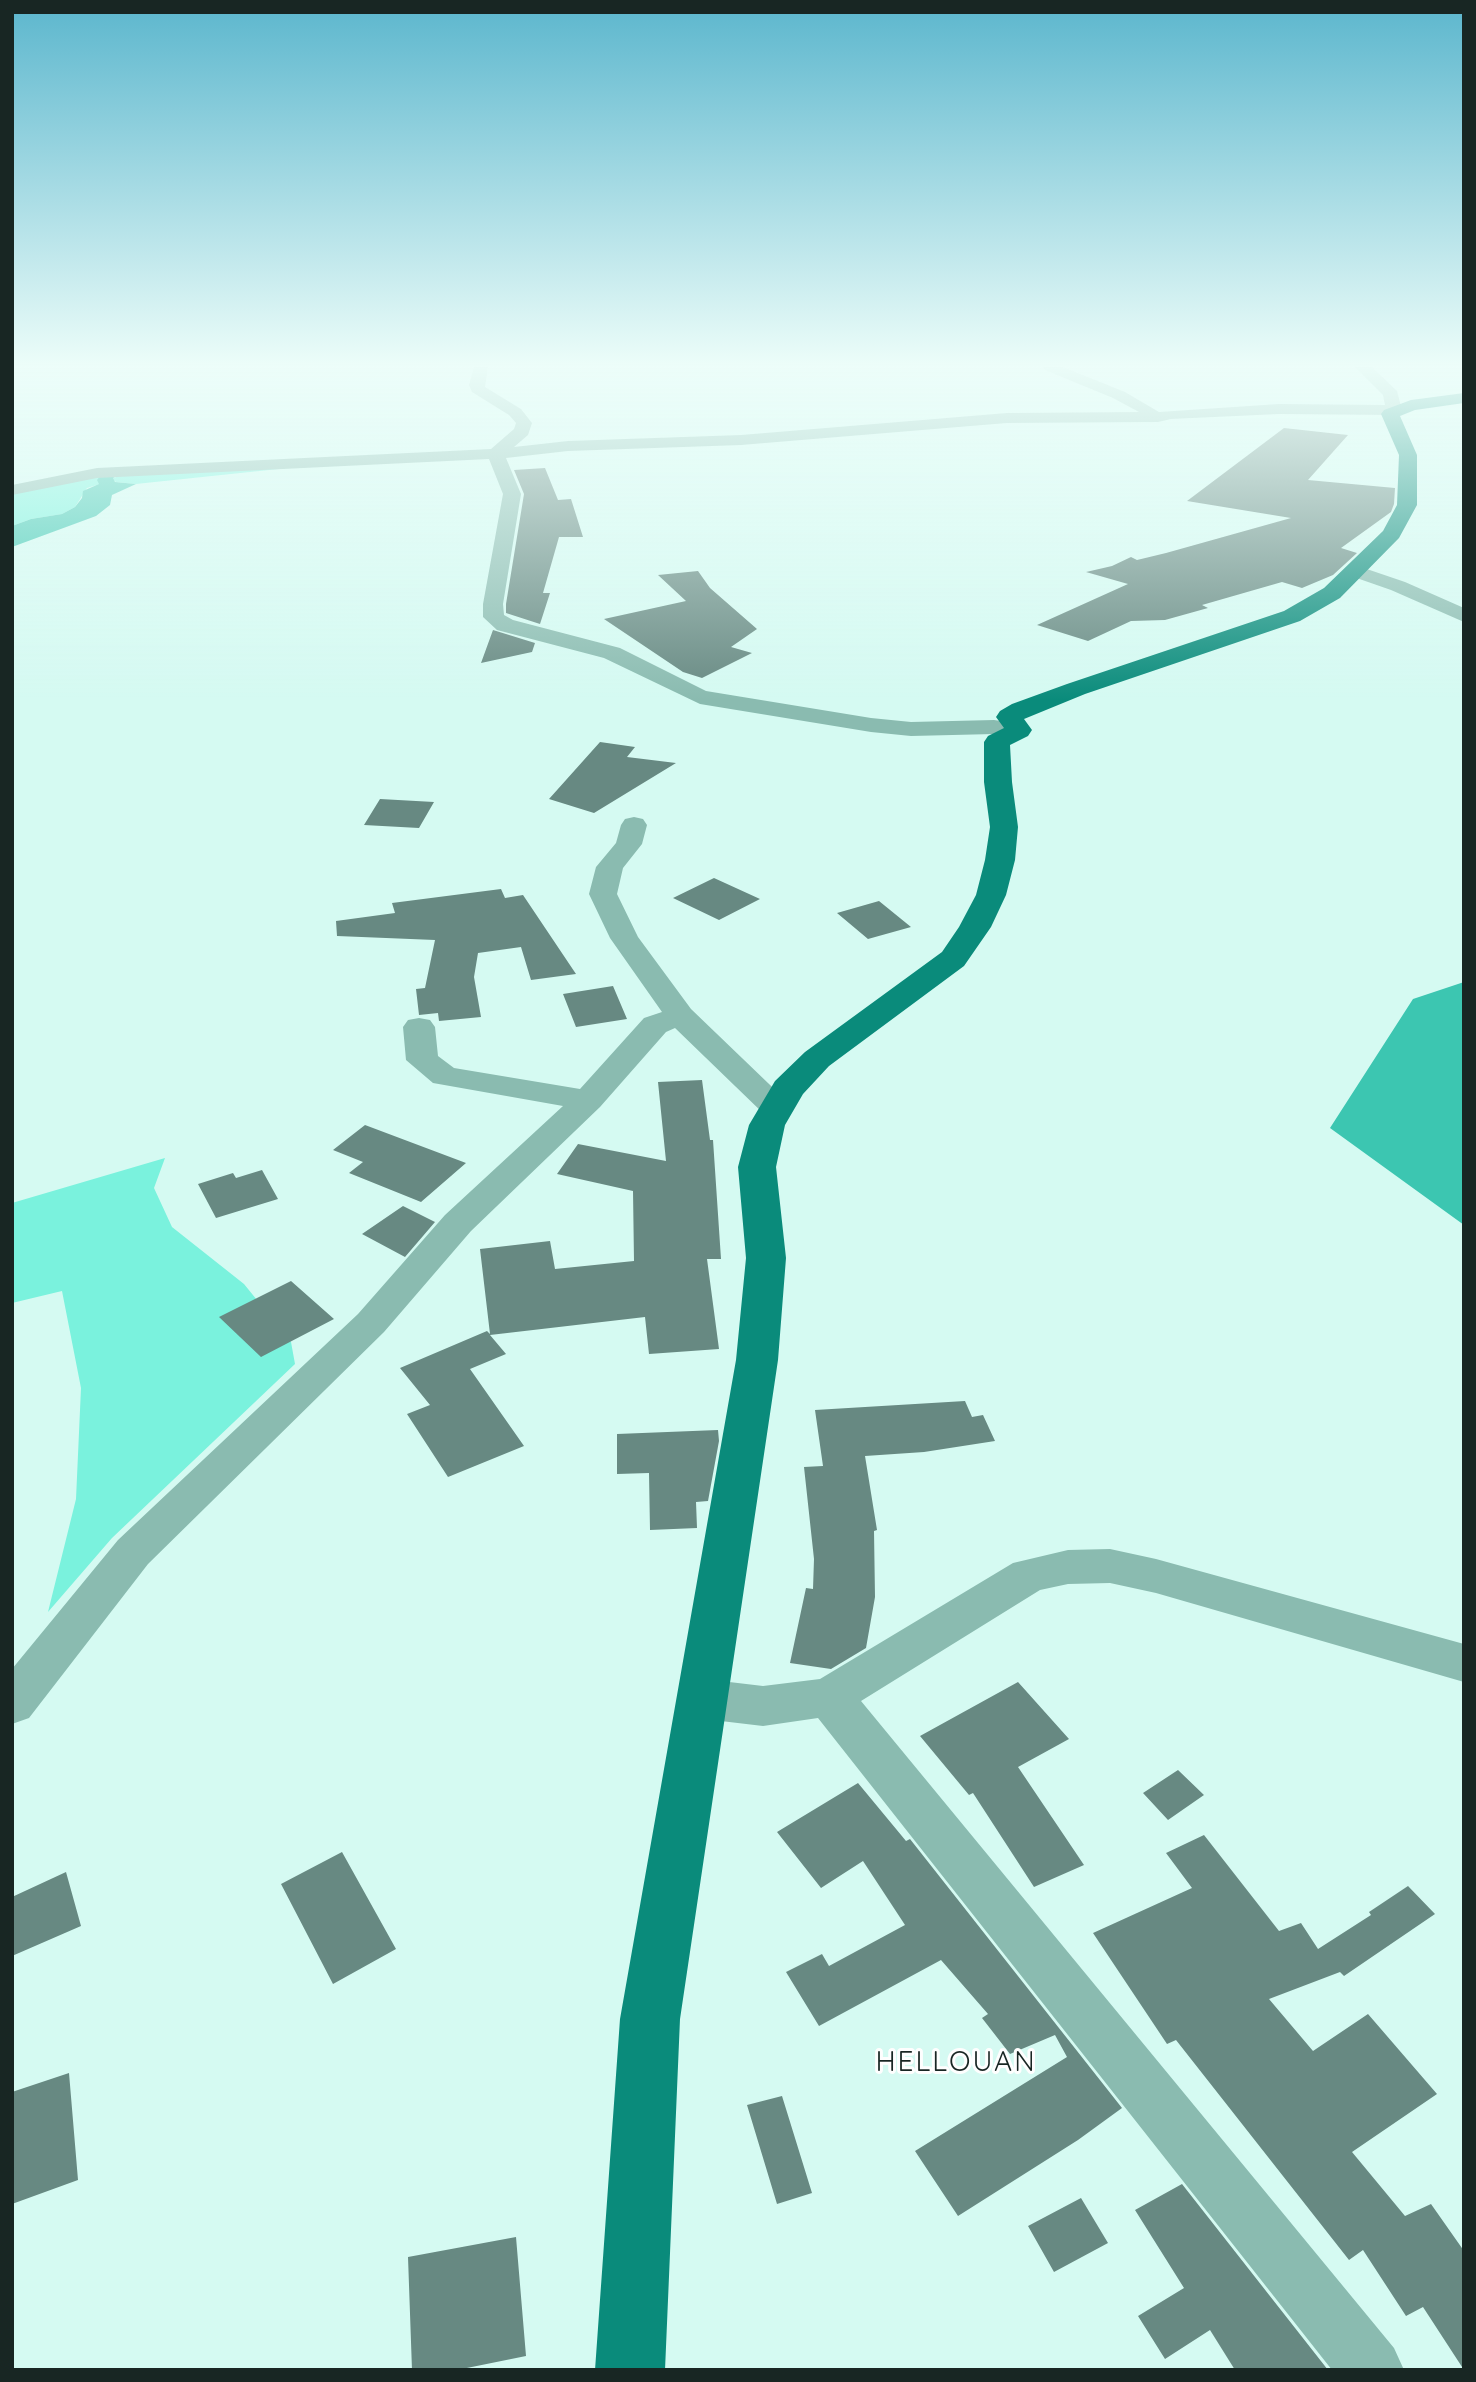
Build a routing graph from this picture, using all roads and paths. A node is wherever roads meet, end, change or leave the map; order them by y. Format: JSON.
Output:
{"nodes":[{"id":1,"x":72,"y":478,"type":"edge"},
{"id":2,"x":505,"y":478,"type":"edge"},
{"id":3,"x":1408,"y":478,"type":"edge"},
{"id":4,"x":12,"y":490,"type":"edge"},
{"id":5,"x":1355,"y":571,"type":"junction"},
{"id":6,"x":1464,"y":616,"type":"edge"},
{"id":7,"x":1019,"y":730,"type":"junction"},
{"id":8,"x":634,"y":825,"type":"dead end"},
{"id":9,"x":680,"y":1016,"type":"junction"},
{"id":10,"x":419,"y":1027,"type":"dead end"},
{"id":11,"x":588,"y":1100,"type":"junction"},
{"id":12,"x":777,"y":1108,"type":"junction"},
{"id":13,"x":1464,"y":1663,"type":"edge"},
{"id":14,"x":829,"y":1697,"type":"junction"},
{"id":15,"x":704,"y":1699,"type":"junction"},
{"id":16,"x":12,"y":1703,"type":"edge"},
{"id":17,"x":630,"y":2370,"type":"edge"},
{"id":18,"x":1372,"y":2370,"type":"edge"}],
"edges":[{"from":1,"to":4,"type":"street"},
{"from":2,"to":7,"type":"street"},
{"from":3,"to":5,"type":"main road"},
{"from":5,"to":6,"type":"street"},
{"from":5,"to":7,"type":"main road"},
{"from":7,"to":12,"type":"main road"},
{"from":8,"to":9,"type":"street"},
{"from":9,"to":11,"type":"street"},
{"from":9,"to":12,"type":"street"},
{"from":10,"to":11,"type":"street"},
{"from":11,"to":16,"type":"street"},
{"from":12,"to":15,"type":"main road"},
{"from":13,"to":14,"type":"street"},
{"from":14,"to":15,"type":"street"},
{"from":14,"to":18,"type":"street"},
{"from":15,"to":17,"type":"main road"}]}
